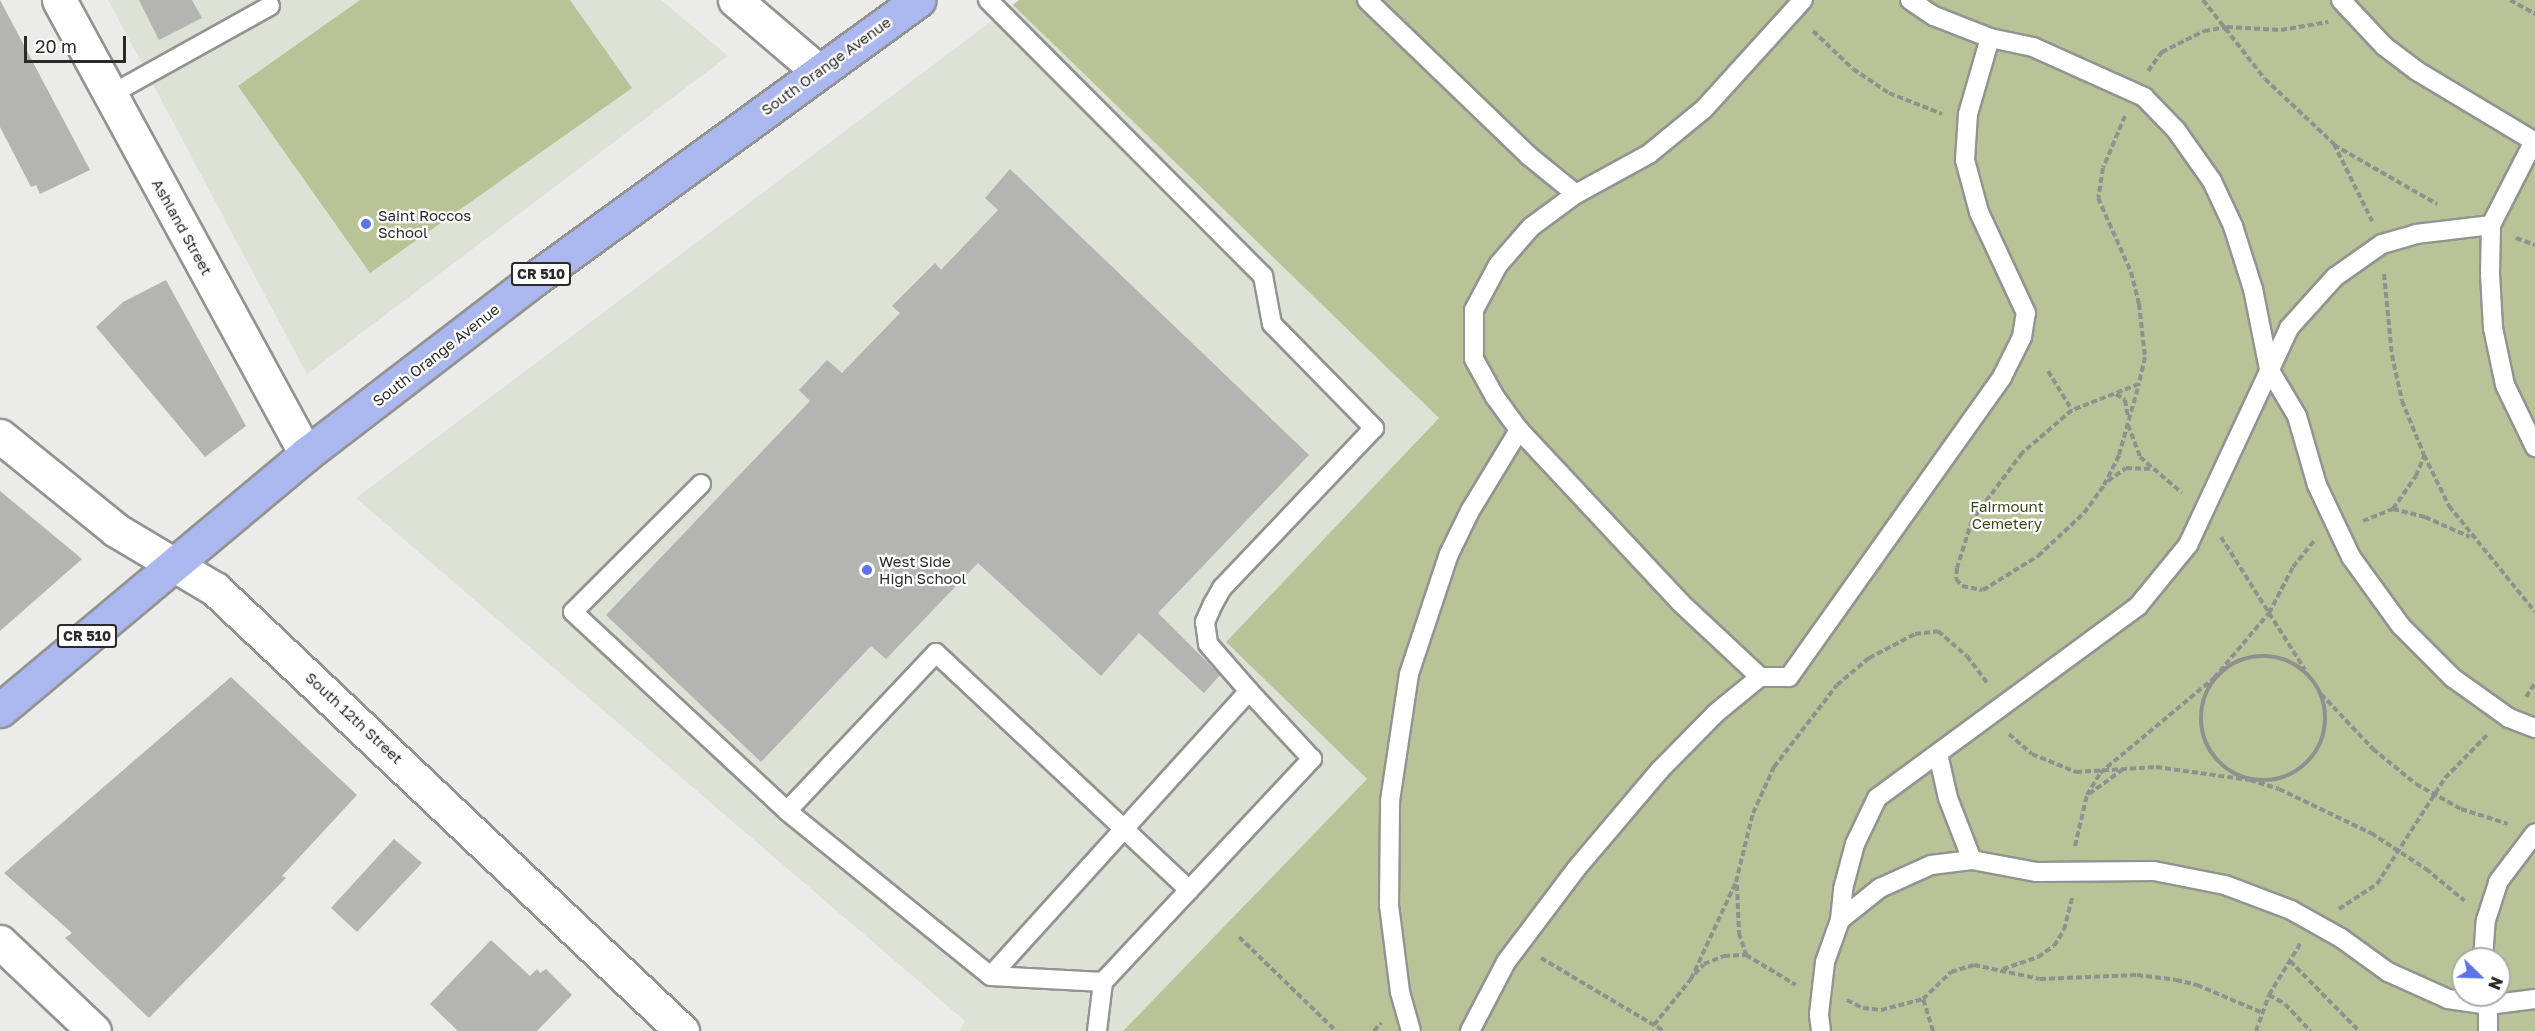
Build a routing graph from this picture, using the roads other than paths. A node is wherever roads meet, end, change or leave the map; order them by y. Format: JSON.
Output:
{"nodes":[{"id":1,"x":59,"y":0,"type":"edge"},
{"id":2,"x":735,"y":0,"type":"edge"},
{"id":3,"x":918,"y":0,"type":"edge"},
{"id":4,"x":988,"y":0,"type":"edge"},
{"id":5,"x":1367,"y":0,"type":"edge"},
{"id":6,"x":1803,"y":0,"type":"edge"},
{"id":7,"x":1910,"y":0,"type":"edge"},
{"id":8,"x":2345,"y":5,"type":"edge"},
{"id":9,"x":270,"y":6,"type":"dead end"},
{"id":10,"x":1990,"y":38,"type":"junction"},
{"id":11,"x":818,"y":71,"type":"junction"},
{"id":12,"x":110,"y":96,"type":"junction"},
{"id":13,"x":2534,"y":142,"type":"edge"},
{"id":14,"x":1576,"y":194,"type":"junction"},
{"id":15,"x":2491,"y":225,"type":"junction"},
{"id":16,"x":2269,"y":369,"type":"junction"},
{"id":17,"x":1519,"y":430,"type":"junction"},
{"id":18,"x":0,"y":436,"type":"edge"},
{"id":19,"x":2535,"y":447,"type":"edge"},
{"id":20,"x":306,"y":454,"type":"junction"},
{"id":21,"x":701,"y":484,"type":"dead end"},
{"id":22,"x":174,"y":562,"type":"junction"},
{"id":23,"x":1760,"y":677,"type":"junction"},
{"id":24,"x":1249,"y":691,"type":"junction"},
{"id":25,"x":0,"y":710,"type":"edge"},
{"id":26,"x":2535,"y":728,"type":"edge"},
{"id":27,"x":1938,"y":754,"type":"junction"},
{"id":28,"x":787,"y":811,"type":"junction"},
{"id":29,"x":1123,"y":828,"type":"junction"},
{"id":30,"x":2535,"y":833,"type":"edge"},
{"id":31,"x":1972,"y":860,"type":"junction"},
{"id":32,"x":1189,"y":890,"type":"junction"},
{"id":33,"x":1840,"y":920,"type":"junction"},
{"id":34,"x":0,"y":942,"type":"edge"},
{"id":35,"x":2483,"y":947,"type":"edge"},
{"id":36,"x":991,"y":976,"type":"junction"},
{"id":37,"x":1103,"y":982,"type":"junction"},
{"id":38,"x":2451,"y":999,"type":"edge"},
{"id":39,"x":2535,"y":999,"type":"edge"},
{"id":40,"x":2511,"y":1000,"type":"edge"},
{"id":41,"x":2487,"y":1007,"type":"edge"},
{"id":42,"x":94,"y":1031,"type":"edge"},
{"id":43,"x":682,"y":1031,"type":"edge"},
{"id":44,"x":1097,"y":1031,"type":"edge"},
{"id":45,"x":1411,"y":1031,"type":"edge"},
{"id":46,"x":1470,"y":1031,"type":"edge"},
{"id":47,"x":1821,"y":1031,"type":"edge"},
{"id":48,"x":2488,"y":1031,"type":"edge"}],
"edges":[{"from":1,"to":12,"type":"street","name":"Ashland Street"},
{"from":2,"to":11,"type":"street"},
{"from":3,"to":11,"type":"main road","name":"South Orange Avenue","number":"CR 510"},
{"from":4,"to":24,"type":"lane"},
{"from":5,"to":14,"type":"lane"},
{"from":6,"to":14,"type":"lane"},
{"from":7,"to":10,"type":"lane"},
{"from":8,"to":13,"type":"lane"},
{"from":9,"to":12,"type":"lane"},
{"from":10,"to":16,"type":"lane"},
{"from":10,"to":23,"type":"lane"},
{"from":11,"to":20,"type":"main road","name":"South Orange Avenue","number":"CR 510"},
{"from":12,"to":20,"type":"street","name":"Ashland Street"},
{"from":13,"to":15,"type":"lane"},
{"from":14,"to":17,"type":"lane"},
{"from":15,"to":16,"type":"lane"},
{"from":15,"to":19,"type":"lane"},
{"from":16,"to":26,"type":"lane"},
{"from":16,"to":27,"type":"lane"},
{"from":17,"to":23,"type":"lane"},
{"from":17,"to":45,"type":"lane"},
{"from":18,"to":22,"type":"street","name":"South 12th Street"},
{"from":20,"to":22,"type":"main road","name":"South Orange Avenue","number":"CR 510"},
{"from":21,"to":28,"type":"lane"},
{"from":22,"to":25,"type":"main road","name":"South Orange Avenue","number":"CR 510"},
{"from":22,"to":43,"type":"street","name":"South 12th Street"},
{"from":23,"to":46,"type":"lane"},
{"from":24,"to":29,"type":"lane"},
{"from":24,"to":32,"type":"lane"},
{"from":27,"to":31,"type":"lane"},
{"from":27,"to":33,"type":"lane"},
{"from":28,"to":29,"type":"lane"},
{"from":28,"to":36,"type":"lane"},
{"from":29,"to":32,"type":"lane"},
{"from":29,"to":36,"type":"lane"},
{"from":30,"to":35,"type":"lane"},
{"from":31,"to":33,"type":"lane"},
{"from":31,"to":38,"type":"lane"},
{"from":32,"to":37,"type":"lane"},
{"from":33,"to":47,"type":"lane"},
{"from":34,"to":42,"type":"street"},
{"from":36,"to":37,"type":"lane"},
{"from":37,"to":44,"type":"lane"},
{"from":39,"to":40,"type":"lane"},
{"from":41,"to":48,"type":"lane"}]}
